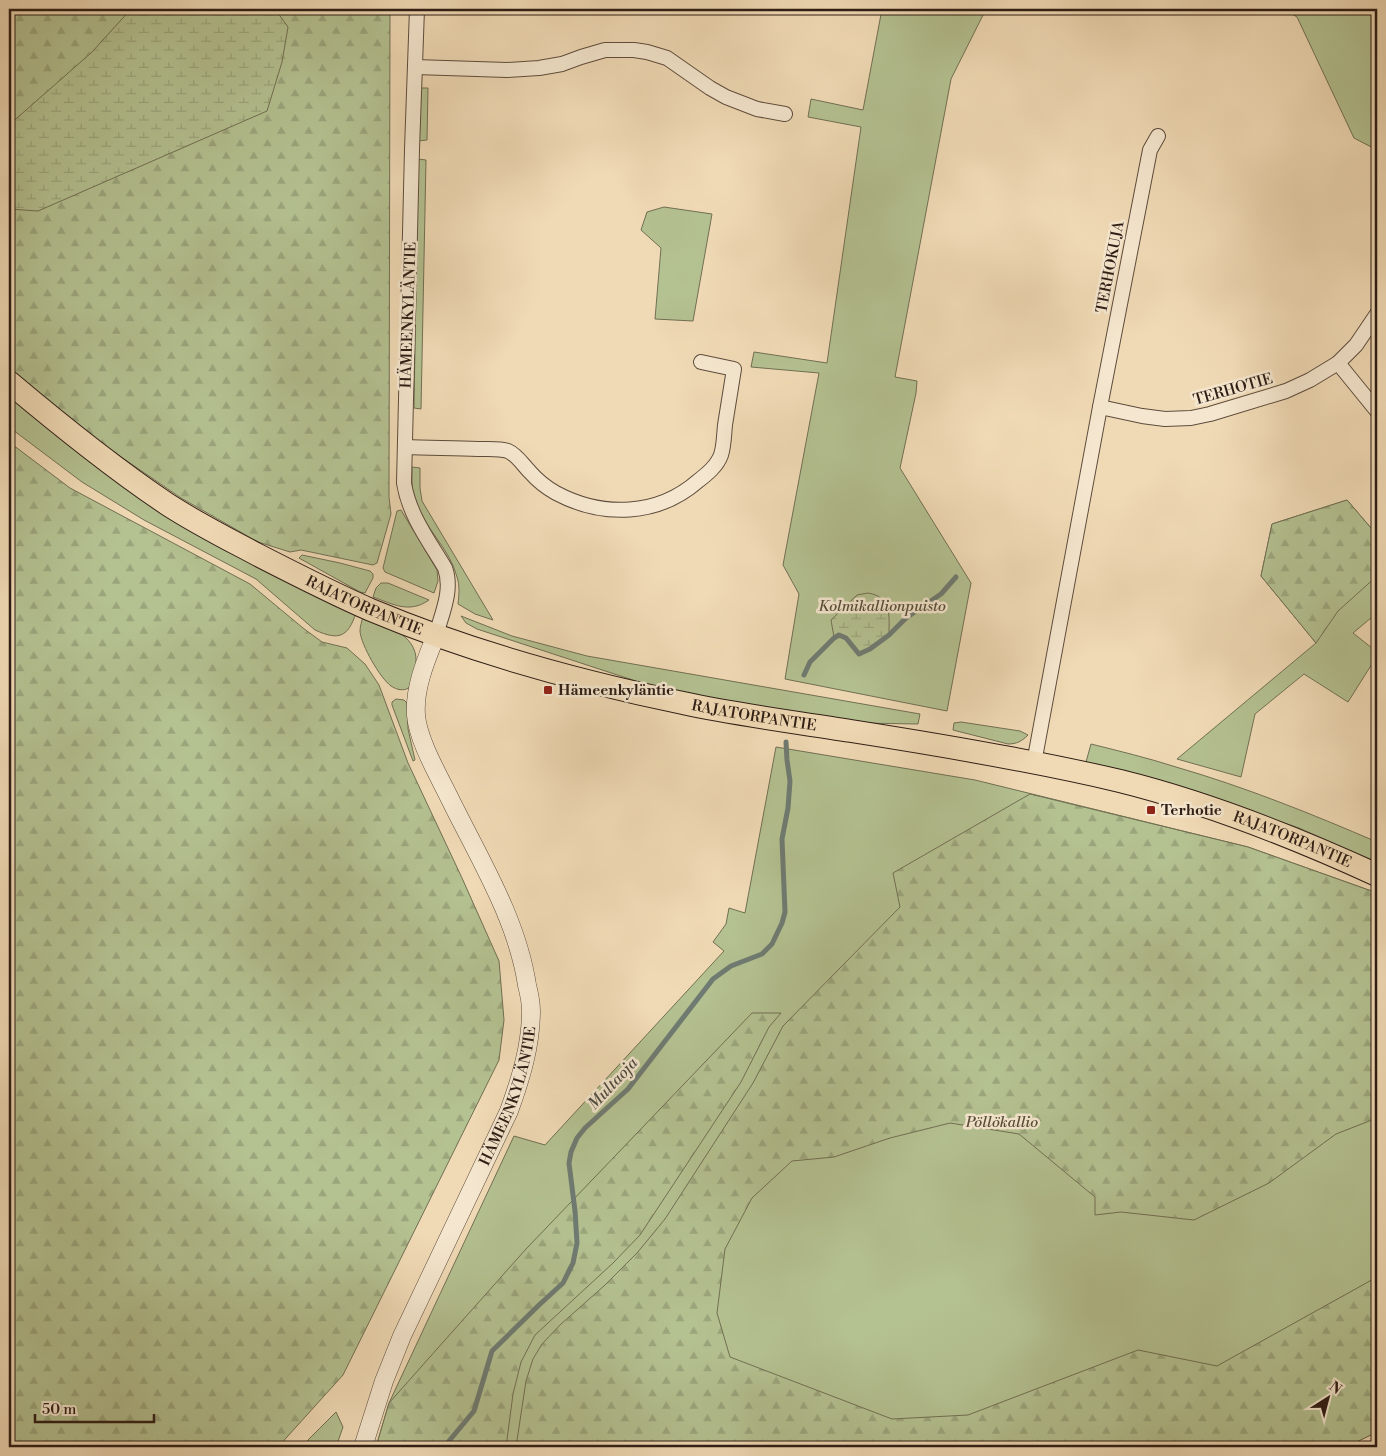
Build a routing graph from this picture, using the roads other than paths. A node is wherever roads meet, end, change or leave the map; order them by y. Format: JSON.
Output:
{"nodes":[{"id":1,"x":417,"y":9,"type":"edge"},
{"id":2,"x":415,"y":67,"type":"junction"},
{"id":3,"x":785,"y":114,"type":"dead end"},
{"id":4,"x":1158,"y":136,"type":"dead end"},
{"id":5,"x":1377,"y":314,"type":"edge"},
{"id":6,"x":701,"y":362,"type":"dead end"},
{"id":7,"x":1338,"y":363,"type":"junction"},
{"id":8,"x":9,"y":382,"type":"edge"},
{"id":9,"x":1100,"y":407,"type":"junction"},
{"id":10,"x":1377,"y":411,"type":"edge"},
{"id":11,"x":405,"y":447,"type":"junction"},
{"id":12,"x":436,"y":635,"type":"junction"},
{"id":13,"x":1034,"y":763,"type":"junction"},
{"id":14,"x":1377,"y":875,"type":"edge"},
{"id":15,"x":363,"y":1447,"type":"edge"}],
"edges":[{"from":1,"to":2,"type":"street","name":"HÄMEENKYLÄNTIE"},
{"from":2,"to":3,"type":"street"},
{"from":2,"to":11,"type":"street","name":"HÄMEENKYLÄNTIE"},
{"from":4,"to":9,"type":"street","name":"TERHOKUJA"},
{"from":5,"to":7,"type":"street","name":"TERHOTIE"},
{"from":6,"to":11,"type":"street"},
{"from":7,"to":9,"type":"street","name":"TERHOTIE"},
{"from":7,"to":10,"type":"street"},
{"from":8,"to":12,"type":"main road","name":"RAJATORPANTIE"},
{"from":9,"to":13,"type":"street"},
{"from":11,"to":12,"type":"street","name":"HÄMEENKYLÄNTIE"},
{"from":12,"to":13,"type":"main road","name":"RAJATORPANTIE"},
{"from":12,"to":15,"type":"street","name":"HÄMEENKYLÄNTIE"},
{"from":13,"to":14,"type":"main road","name":"RAJATORPANTIE"}]}
